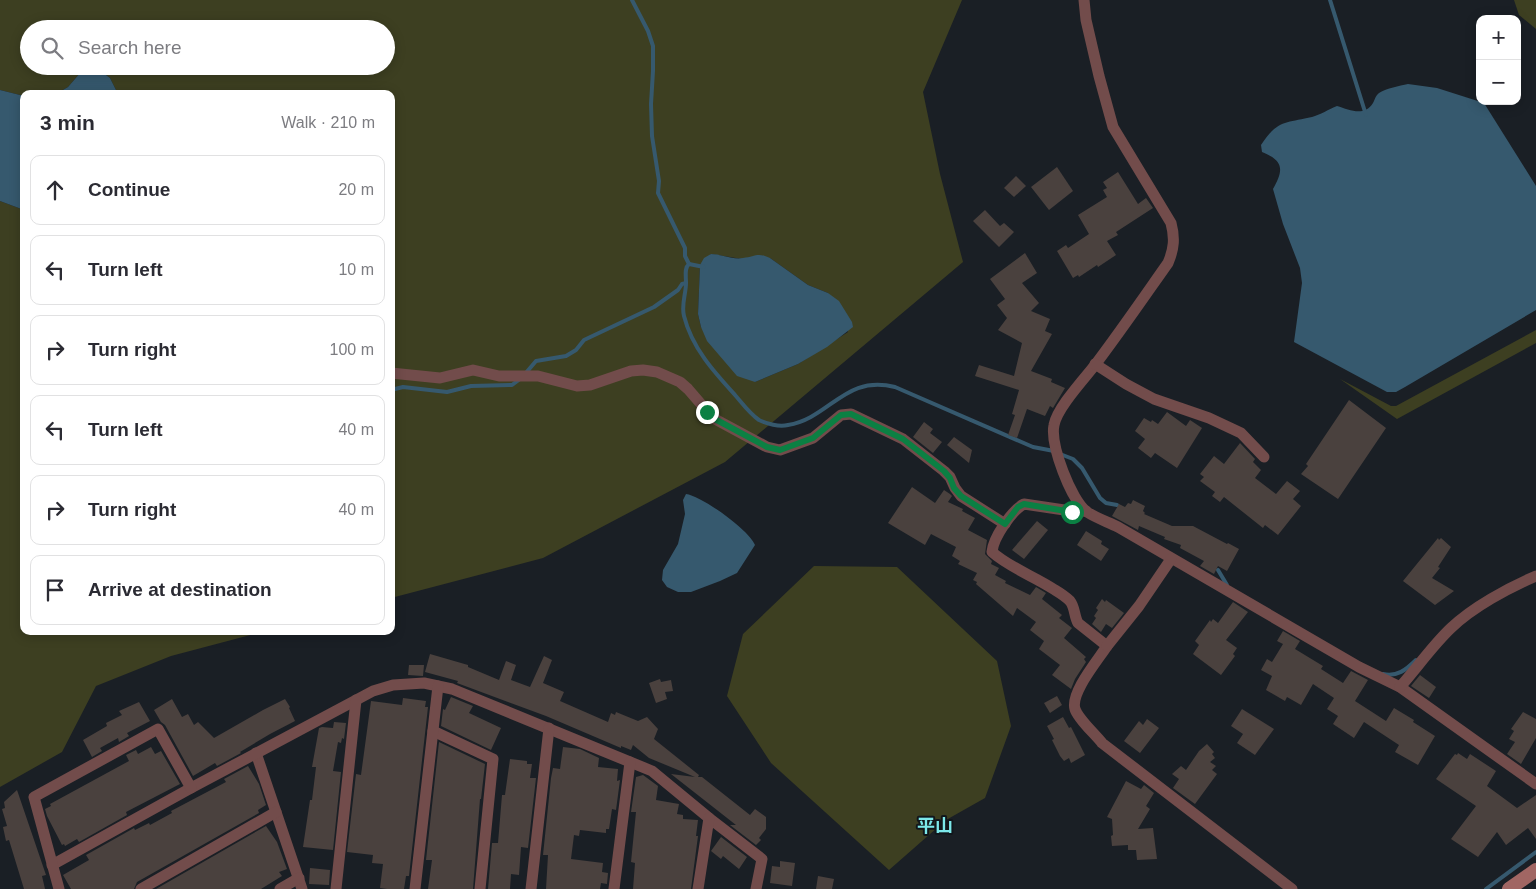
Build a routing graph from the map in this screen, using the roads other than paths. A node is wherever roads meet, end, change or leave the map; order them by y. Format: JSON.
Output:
{"nodes":[{"id":1,"x":1084,"y":0,"type":"edge"},
{"id":2,"x":1095,"y":364,"type":"junction"},
{"id":3,"x":395,"y":373,"type":"edge"},
{"id":4,"x":1264,"y":457,"type":"dead end"},
{"id":5,"x":1086,"y":511,"type":"junction"},
{"id":6,"x":1005,"y":524,"type":"junction"},
{"id":7,"x":1171,"y":559,"type":"junction"},
{"id":8,"x":1536,"y":576,"type":"edge"},
{"id":9,"x":1107,"y":646,"type":"junction"},
{"id":10,"x":438,"y":686,"type":"junction"},
{"id":11,"x":1400,"y":687,"type":"junction"},
{"id":12,"x":356,"y":700,"type":"junction"},
{"id":13,"x":549,"y":728,"type":"junction"},
{"id":14,"x":433,"y":731,"type":"junction"},
{"id":15,"x":256,"y":753,"type":"junction"},
{"id":16,"x":630,"y":762,"type":"junction"},
{"id":17,"x":1536,"y":784,"type":"edge"},
{"id":18,"x":191,"y":788,"type":"junction"},
{"id":19,"x":276,"y":812,"type":"junction"},
{"id":20,"x":709,"y":818,"type":"junction"},
{"id":21,"x":52,"y":865,"type":"junction"},
{"id":22,"x":1536,"y":870,"type":"edge"},
{"id":23,"x":300,"y":884,"type":"edge"},
{"id":24,"x":59,"y":889,"type":"edge"},
{"id":25,"x":141,"y":889,"type":"edge"},
{"id":26,"x":280,"y":889,"type":"edge"},
{"id":27,"x":336,"y":889,"type":"edge"},
{"id":28,"x":415,"y":889,"type":"edge"},
{"id":29,"x":480,"y":889,"type":"edge"},
{"id":30,"x":531,"y":889,"type":"edge"},
{"id":31,"x":614,"y":889,"type":"edge"},
{"id":32,"x":698,"y":889,"type":"edge"},
{"id":33,"x":756,"y":889,"type":"edge"},
{"id":34,"x":1292,"y":889,"type":"edge"},
{"id":35,"x":1509,"y":889,"type":"edge"}],
"edges":[{"from":1,"to":2,"type":"street"},
{"from":2,"to":4,"type":"street"},
{"from":2,"to":5,"type":"street"},
{"from":3,"to":6,"type":"street"},
{"from":5,"to":6,"type":"street"},
{"from":5,"to":7,"type":"street"},
{"from":6,"to":9,"type":"street"},
{"from":7,"to":9,"type":"street"},
{"from":7,"to":11,"type":"street"},
{"from":8,"to":11,"type":"street"},
{"from":9,"to":34,"type":"street"},
{"from":10,"to":12,"type":"street"},
{"from":10,"to":13,"type":"street"},
{"from":10,"to":14,"type":"street"},
{"from":11,"to":17,"type":"street"},
{"from":12,"to":15,"type":"street"},
{"from":12,"to":27,"type":"street"},
{"from":13,"to":16,"type":"street"},
{"from":13,"to":30,"type":"street"},
{"from":14,"to":28,"type":"street"},
{"from":14,"to":29,"type":"street"},
{"from":15,"to":18,"type":"street"},
{"from":15,"to":19,"type":"street"},
{"from":16,"to":20,"type":"street"},
{"from":16,"to":31,"type":"street"},
{"from":18,"to":21,"type":"street"},
{"from":18,"to":21,"type":"street"},
{"from":19,"to":23,"type":"street"},
{"from":19,"to":25,"type":"street"},
{"from":20,"to":32,"type":"street"},
{"from":20,"to":33,"type":"street"},
{"from":21,"to":24,"type":"street"},
{"from":22,"to":35,"type":"main road"},
{"from":23,"to":26,"type":"street"}]}
